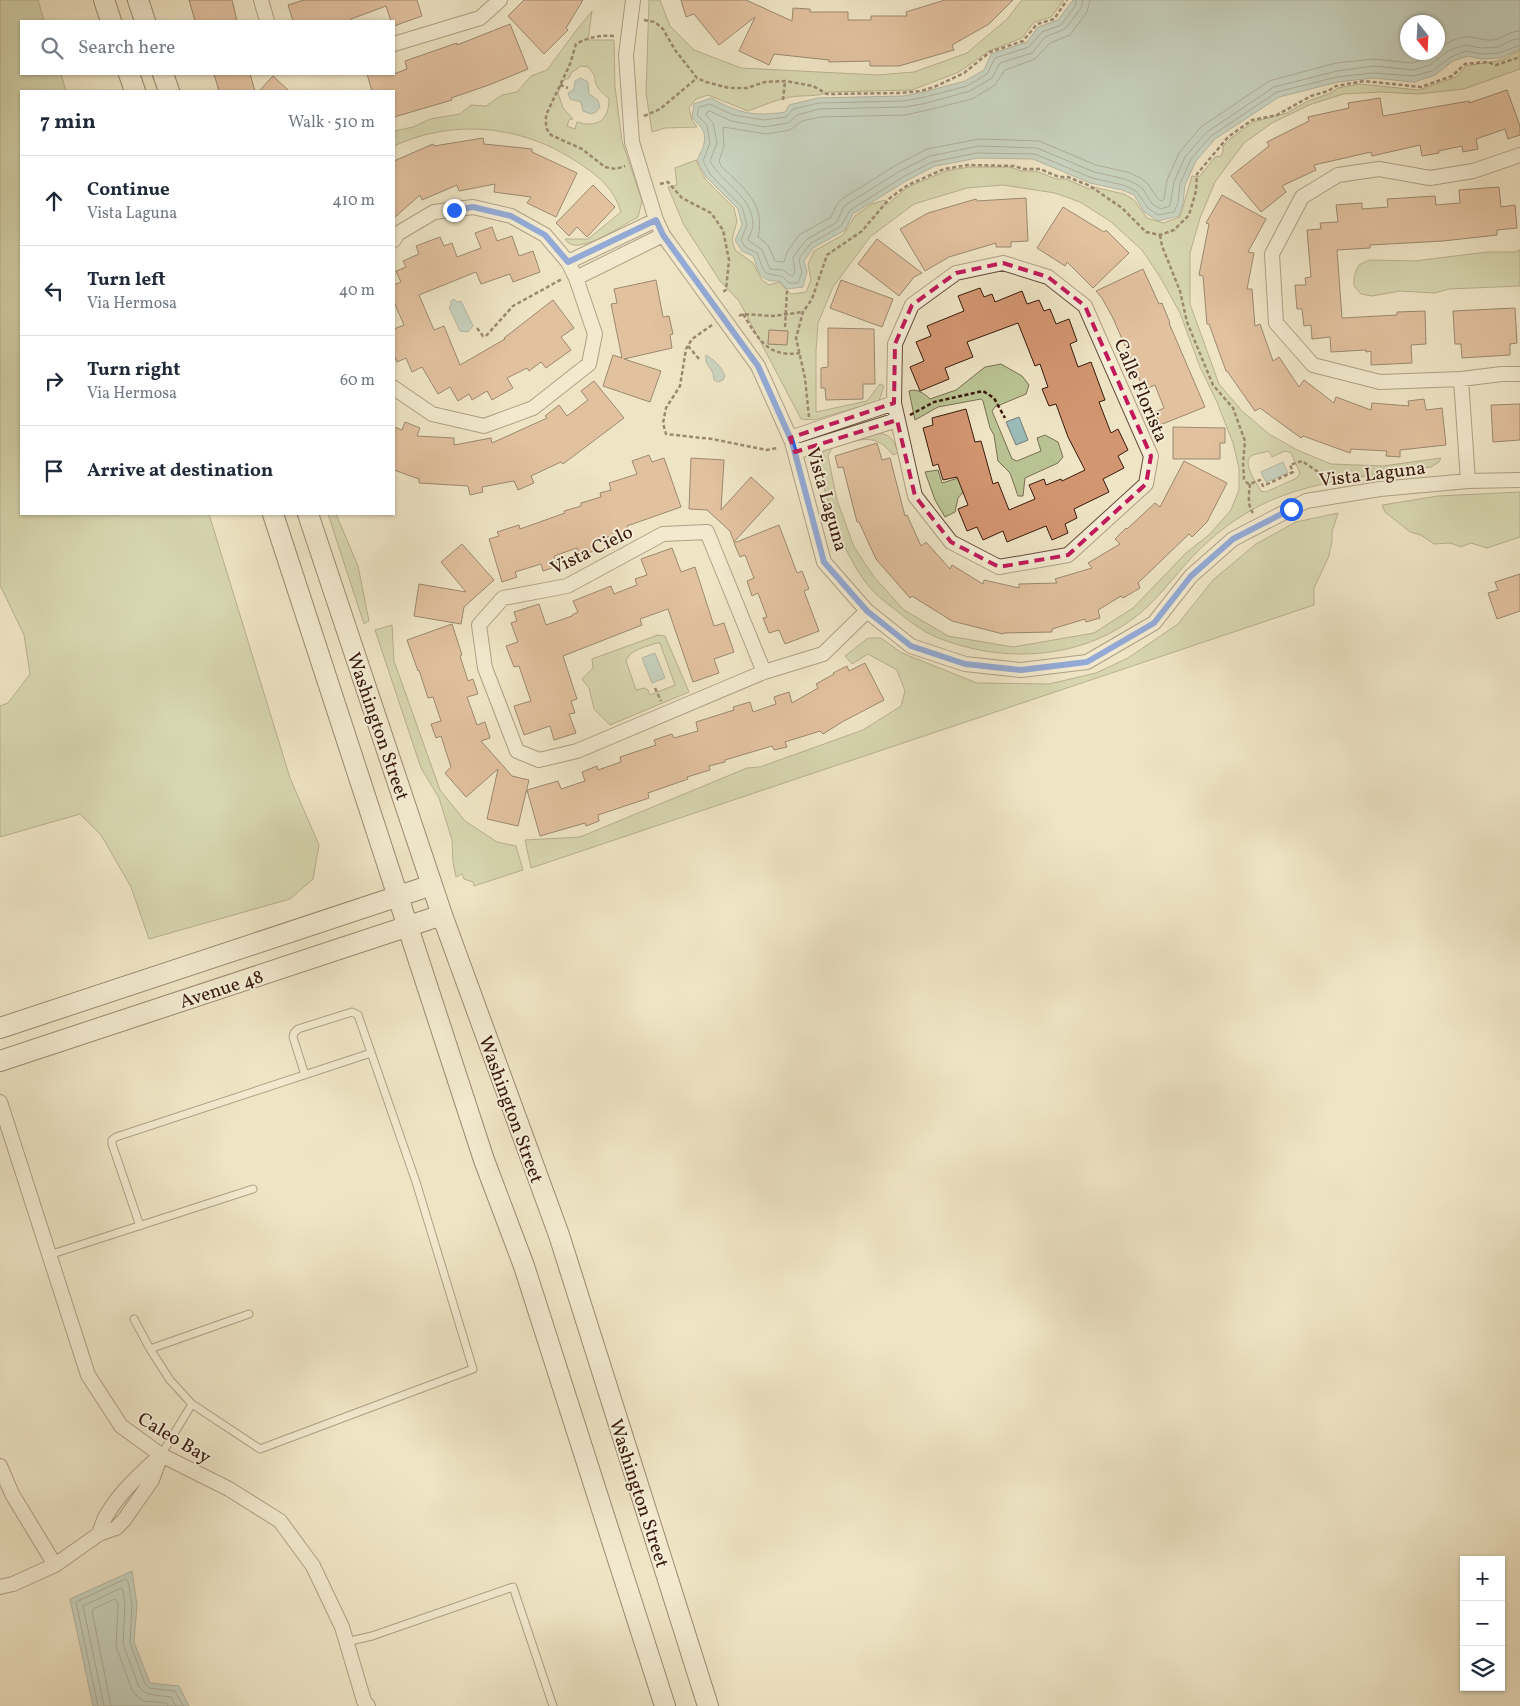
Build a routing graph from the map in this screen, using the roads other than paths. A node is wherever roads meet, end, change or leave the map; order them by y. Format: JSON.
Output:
{"nodes":[{"id":1,"x":104,"y":0,"type":"edge"},
{"id":2,"x":138,"y":0,"type":"edge"},
{"id":3,"x":261,"y":0,"type":"edge"},
{"id":4,"x":500,"y":0,"type":"edge"},
{"id":5,"x":633,"y":0,"type":"edge"},
{"id":6,"x":111,"y":20,"type":"edge"},
{"id":7,"x":145,"y":20,"type":"edge"},
{"id":8,"x":267,"y":20,"type":"edge"},
{"id":9,"x":395,"y":44,"type":"edge"},
{"id":10,"x":129,"y":75,"type":"edge"},
{"id":11,"x":163,"y":75,"type":"edge"},
{"id":12,"x":135,"y":90,"type":"edge"},
{"id":13,"x":168,"y":90,"type":"edge"},
{"id":14,"x":1520,"y":155,"type":"edge"},
{"id":15,"x":656,"y":220,"type":"junction"},
{"id":16,"x":663,"y":235,"type":"junction"},
{"id":17,"x":395,"y":238,"type":"edge"},
{"id":18,"x":572,"y":271,"type":"junction"},
{"id":19,"x":1520,"y":374,"type":"edge"},
{"id":20,"x":1461,"y":379,"type":"junction"},
{"id":21,"x":395,"y":389,"type":"edge"},
{"id":22,"x":894,"y":403,"type":"junction"},
{"id":23,"x":897,"y":420,"type":"junction"},
{"id":24,"x":792,"y":444,"type":"junction"},
{"id":25,"x":1520,"y":480,"type":"edge"},
{"id":26,"x":1468,"y":481,"type":"junction"},
{"id":27,"x":273,"y":515,"type":"edge"},
{"id":28,"x":308,"y":515,"type":"edge"},
{"id":29,"x":867,"y":611,"type":"junction"},
{"id":30,"x":764,"y":672,"type":"junction"},
{"id":31,"x":432,"y":885,"type":"junction"},
{"id":32,"x":397,"y":896,"type":"junction"},
{"id":33,"x":442,"y":915,"type":"junction"},
{"id":34,"x":408,"y":926,"type":"junction"},
{"id":35,"x":0,"y":1028,"type":"edge"},
{"id":36,"x":371,"y":1053,"type":"junction"},
{"id":37,"x":0,"y":1061,"type":"edge"},
{"id":38,"x":305,"y":1075,"type":"junction"},
{"id":39,"x":0,"y":1102,"type":"edge"},
{"id":40,"x":253,"y":1189,"type":"dead end"},
{"id":41,"x":140,"y":1226,"type":"junction"},
{"id":42,"x":49,"y":1255,"type":"junction"},
{"id":43,"x":249,"y":1314,"type":"dead end"},
{"id":44,"x":134,"y":1319,"type":"dead end"},
{"id":45,"x":150,"y":1349,"type":"junction"},
{"id":46,"x":192,"y":1404,"type":"junction"},
{"id":47,"x":161,"y":1455,"type":"junction"},
{"id":48,"x":0,"y":1466,"type":"edge"},
{"id":49,"x":55,"y":1565,"type":"junction"},
{"id":50,"x":0,"y":1587,"type":"edge"},
{"id":51,"x":346,"y":1642,"type":"junction"},
{"id":52,"x":368,"y":1706,"type":"edge"},
{"id":53,"x":553,"y":1706,"type":"edge"},
{"id":54,"x":665,"y":1706,"type":"edge"},
{"id":55,"x":708,"y":1706,"type":"edge"}],
"edges":[{"from":1,"to":6,"type":"main road"},
{"from":2,"to":7,"type":"main road"},
{"from":3,"to":8,"type":"street"},
{"from":4,"to":9,"type":"street"},
{"from":5,"to":15,"type":"street","name":"Vista Laguna"},
{"from":10,"to":12,"type":"main road"},
{"from":11,"to":13,"type":"main road"},
{"from":14,"to":20,"type":"street"},
{"from":15,"to":16,"type":"street","name":"Vista Laguna"},
{"from":15,"to":18,"type":"street"},
{"from":16,"to":18,"type":"street"},
{"from":16,"to":24,"type":"street","name":"Vista Laguna"},
{"from":17,"to":18,"type":"street"},
{"from":18,"to":21,"type":"street"},
{"from":19,"to":20,"type":"street"},
{"from":20,"to":26,"type":"street"},
{"from":22,"to":23,"type":"street","name":"Calle Florista"},
{"from":22,"to":23,"type":"street","name":"Calle Florista"},
{"from":22,"to":24,"type":"street"},
{"from":23,"to":24,"type":"street"},
{"from":24,"to":29,"type":"street","name":"Vista Laguna"},
{"from":25,"to":26,"type":"street","name":"Vista Laguna"},
{"from":26,"to":29,"type":"street","name":"Vista Laguna"},
{"from":27,"to":32,"type":"main road","name":"Washington Street"},
{"from":28,"to":31,"type":"main road","name":"Washington Street"},
{"from":29,"to":30,"type":"street","name":"Vista Cielo"},
{"from":30,"to":30,"type":"street","name":"Vista Cielo"},
{"from":31,"to":32,"type":"main road","name":"Avenue 48"},
{"from":31,"to":33,"type":"main road","name":"Washington Street"},
{"from":32,"to":34,"type":"main road","name":"Washington Street"},
{"from":32,"to":35,"type":"main road","name":"Avenue 48"},
{"from":33,"to":34,"type":"main road","name":"Avenue 48"},
{"from":33,"to":55,"type":"main road","name":"Washington Street"},
{"from":34,"to":37,"type":"main road","name":"Avenue 48"},
{"from":34,"to":54,"type":"main road","name":"Washington Street"},
{"from":36,"to":38,"type":"lane"},
{"from":36,"to":38,"type":"lane"},
{"from":36,"to":46,"type":"lane"},
{"from":38,"to":41,"type":"lane"},
{"from":39,"to":42,"type":"street","name":"Caleo Bay"},
{"from":40,"to":41,"type":"lane"},
{"from":41,"to":42,"type":"lane"},
{"from":42,"to":47,"type":"street","name":"Caleo Bay"},
{"from":43,"to":45,"type":"lane"},
{"from":44,"to":45,"type":"lane"},
{"from":45,"to":46,"type":"lane"},
{"from":46,"to":47,"type":"lane"},
{"from":47,"to":49,"type":"street"},
{"from":47,"to":51,"type":"street","name":"Caleo Bay"},
{"from":48,"to":49,"type":"street"},
{"from":49,"to":50,"type":"street"},
{"from":51,"to":52,"type":"street","name":"Caleo Bay"},
{"from":51,"to":53,"type":"lane"}]}
